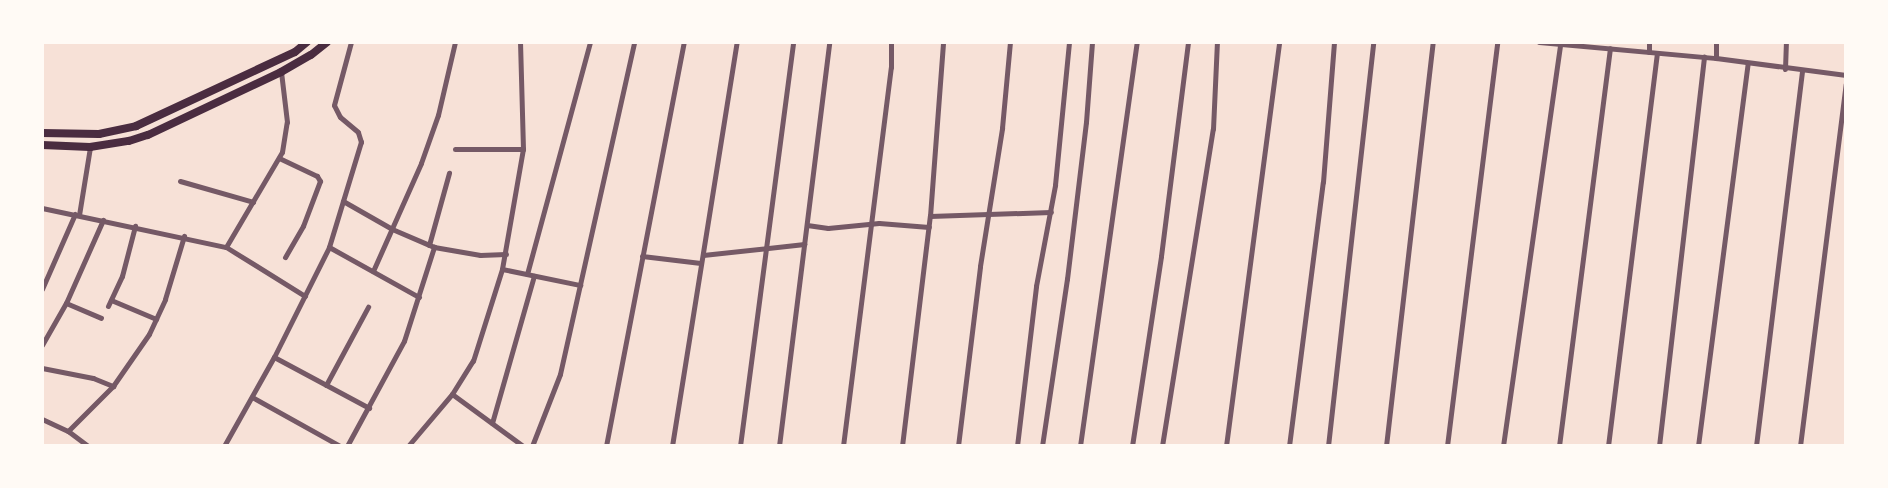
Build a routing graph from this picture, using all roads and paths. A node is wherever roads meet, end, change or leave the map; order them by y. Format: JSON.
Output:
{"nodes":[{"id":1,"x":307,"y":42,"type":"edge"},
{"id":2,"x":327,"y":42,"type":"edge"},
{"id":3,"x":351,"y":42,"type":"edge"},
{"id":4,"x":454,"y":42,"type":"edge"},
{"id":5,"x":520,"y":42,"type":"edge"},
{"id":6,"x":590,"y":42,"type":"edge"},
{"id":7,"x":634,"y":42,"type":"edge"},
{"id":8,"x":684,"y":42,"type":"edge"},
{"id":9,"x":737,"y":42,"type":"edge"},
{"id":10,"x":793,"y":42,"type":"edge"},
{"id":11,"x":829,"y":42,"type":"edge"},
{"id":12,"x":891,"y":42,"type":"edge"},
{"id":13,"x":942,"y":42,"type":"edge"},
{"id":14,"x":1010,"y":42,"type":"edge"},
{"id":15,"x":1069,"y":42,"type":"edge"},
{"id":16,"x":1092,"y":42,"type":"edge"},
{"id":17,"x":1137,"y":42,"type":"edge"},
{"id":18,"x":1188,"y":42,"type":"edge"},
{"id":19,"x":1217,"y":42,"type":"edge"},
{"id":20,"x":1279,"y":42,"type":"edge"},
{"id":21,"x":1334,"y":42,"type":"edge"},
{"id":22,"x":1372,"y":42,"type":"edge"},
{"id":23,"x":1433,"y":42,"type":"edge"},
{"id":24,"x":1497,"y":42,"type":"edge"},
{"id":25,"x":1539,"y":42,"type":"edge"},
{"id":26,"x":1649,"y":42,"type":"edge"},
{"id":27,"x":1716,"y":42,"type":"edge"},
{"id":28,"x":1786,"y":42,"type":"edge"},
{"id":29,"x":1560,"y":44,"type":"junction"},
{"id":30,"x":1606,"y":46,"type":"edge"},
{"id":31,"x":1649,"y":52,"type":"junction"},
{"id":32,"x":1657,"y":53,"type":"junction"},
{"id":33,"x":1704,"y":57,"type":"junction"},
{"id":34,"x":1716,"y":58,"type":"junction"},
{"id":35,"x":1748,"y":63,"type":"junction"},
{"id":36,"x":1785,"y":69,"type":"junction"},
{"id":37,"x":1802,"y":71,"type":"junction"},
{"id":38,"x":281,"y":72,"type":"junction"},
{"id":39,"x":1846,"y":75,"type":"edge"},
{"id":40,"x":1846,"y":84,"type":"edge"},
{"id":41,"x":42,"y":133,"type":"edge"},
{"id":42,"x":42,"y":145,"type":"edge"},
{"id":43,"x":90,"y":147,"type":"junction"},
{"id":44,"x":455,"y":149,"type":"dead end"},
{"id":45,"x":523,"y":149,"type":"junction"},
{"id":46,"x":279,"y":158,"type":"junction"},
{"id":47,"x":449,"y":173,"type":"dead end"},
{"id":48,"x":180,"y":181,"type":"dead end"},
{"id":49,"x":343,"y":201,"type":"junction"},
{"id":50,"x":253,"y":202,"type":"junction"},
{"id":51,"x":42,"y":208,"type":"edge"},
{"id":52,"x":1051,"y":212,"type":"junction"},
{"id":53,"x":77,"y":214,"type":"junction"},
{"id":54,"x":988,"y":214,"type":"junction"},
{"id":55,"x":930,"y":216,"type":"junction"},
{"id":56,"x":103,"y":220,"type":"junction"},
{"id":57,"x":872,"y":223,"type":"junction"},
{"id":58,"x":807,"y":225,"type":"junction"},
{"id":59,"x":135,"y":226,"type":"junction"},
{"id":60,"x":929,"y":227,"type":"junction"},
{"id":61,"x":392,"y":229,"type":"junction"},
{"id":62,"x":184,"y":236,"type":"junction"},
{"id":63,"x":804,"y":244,"type":"junction"},
{"id":64,"x":431,"y":246,"type":"junction"},
{"id":65,"x":226,"y":247,"type":"junction"},
{"id":66,"x":329,"y":247,"type":"junction"},
{"id":67,"x":766,"y":249,"type":"junction"},
{"id":68,"x":506,"y":254,"type":"junction"},
{"id":69,"x":703,"y":255,"type":"junction"},
{"id":70,"x":285,"y":256,"type":"dead end"},
{"id":71,"x":642,"y":256,"type":"junction"},
{"id":72,"x":701,"y":263,"type":"junction"},
{"id":73,"x":502,"y":269,"type":"junction"},
{"id":74,"x":373,"y":271,"type":"junction"},
{"id":75,"x":530,"y":275,"type":"junction"},
{"id":76,"x":580,"y":285,"type":"junction"},
{"id":77,"x":42,"y":289,"type":"edge"},
{"id":78,"x":305,"y":296,"type":"junction"},
{"id":79,"x":419,"y":297,"type":"junction"},
{"id":80,"x":66,"y":303,"type":"junction"},
{"id":81,"x":368,"y":307,"type":"dead end"},
{"id":82,"x":101,"y":318,"type":"dead end"},
{"id":83,"x":156,"y":319,"type":"junction"},
{"id":84,"x":42,"y":345,"type":"edge"},
{"id":85,"x":274,"y":357,"type":"junction"},
{"id":86,"x":42,"y":368,"type":"edge"},
{"id":87,"x":326,"y":385,"type":"junction"},
{"id":88,"x":112,"y":386,"type":"junction"},
{"id":89,"x":452,"y":394,"type":"junction"},
{"id":90,"x":252,"y":397,"type":"junction"},
{"id":91,"x":369,"y":408,"type":"junction"},
{"id":92,"x":42,"y":419,"type":"edge"},
{"id":93,"x":492,"y":423,"type":"junction"},
{"id":94,"x":68,"y":430,"type":"junction"},
{"id":95,"x":331,"y":444,"type":"edge"},
{"id":96,"x":88,"y":446,"type":"edge"},
{"id":97,"x":224,"y":446,"type":"edge"},
{"id":98,"x":340,"y":446,"type":"edge"},
{"id":99,"x":347,"y":446,"type":"edge"},
{"id":100,"x":409,"y":446,"type":"edge"},
{"id":101,"x":523,"y":446,"type":"edge"},
{"id":102,"x":532,"y":446,"type":"edge"},
{"id":103,"x":606,"y":446,"type":"edge"},
{"id":104,"x":672,"y":446,"type":"edge"},
{"id":105,"x":740,"y":446,"type":"edge"},
{"id":106,"x":779,"y":446,"type":"edge"},
{"id":107,"x":843,"y":446,"type":"edge"},
{"id":108,"x":902,"y":446,"type":"edge"},
{"id":109,"x":958,"y":446,"type":"edge"},
{"id":110,"x":1017,"y":446,"type":"edge"},
{"id":111,"x":1042,"y":446,"type":"edge"},
{"id":112,"x":1080,"y":446,"type":"edge"},
{"id":113,"x":1132,"y":446,"type":"edge"},
{"id":114,"x":1162,"y":446,"type":"edge"},
{"id":115,"x":1226,"y":446,"type":"edge"},
{"id":116,"x":1289,"y":446,"type":"edge"},
{"id":117,"x":1328,"y":446,"type":"edge"},
{"id":118,"x":1386,"y":446,"type":"edge"},
{"id":119,"x":1447,"y":446,"type":"edge"},
{"id":120,"x":1503,"y":446,"type":"edge"},
{"id":121,"x":1559,"y":446,"type":"edge"},
{"id":122,"x":1608,"y":446,"type":"edge"},
{"id":123,"x":1659,"y":446,"type":"edge"},
{"id":124,"x":1698,"y":446,"type":"edge"},
{"id":125,"x":1756,"y":446,"type":"edge"},
{"id":126,"x":1800,"y":446,"type":"edge"}],
"edges":[{"from":1,"to":41,"type":"main road"},
{"from":2,"to":38,"type":"main road"},
{"from":3,"to":49,"type":"street"},
{"from":4,"to":61,"type":"street"},
{"from":5,"to":45,"type":"street"},
{"from":6,"to":75,"type":"street"},
{"from":7,"to":76,"type":"street"},
{"from":8,"to":71,"type":"street"},
{"from":9,"to":69,"type":"street"},
{"from":10,"to":67,"type":"street"},
{"from":11,"to":58,"type":"street"},
{"from":12,"to":57,"type":"street"},
{"from":13,"to":55,"type":"street"},
{"from":14,"to":54,"type":"street"},
{"from":15,"to":52,"type":"street"},
{"from":16,"to":111,"type":"street"},
{"from":17,"to":112,"type":"street"},
{"from":18,"to":113,"type":"street"},
{"from":19,"to":114,"type":"street"},
{"from":20,"to":115,"type":"street"},
{"from":21,"to":116,"type":"street"},
{"from":22,"to":117,"type":"street"},
{"from":23,"to":118,"type":"street"},
{"from":24,"to":119,"type":"street"},
{"from":25,"to":29,"type":"street"},
{"from":26,"to":31,"type":"street"},
{"from":27,"to":34,"type":"street"},
{"from":28,"to":36,"type":"street"},
{"from":29,"to":30,"type":"street"},
{"from":29,"to":120,"type":"street"},
{"from":30,"to":31,"type":"street"},
{"from":30,"to":121,"type":"street"},
{"from":31,"to":32,"type":"street"},
{"from":32,"to":33,"type":"street"},
{"from":32,"to":122,"type":"street"},
{"from":33,"to":34,"type":"street"},
{"from":33,"to":123,"type":"street"},
{"from":34,"to":35,"type":"street"},
{"from":35,"to":36,"type":"street"},
{"from":35,"to":124,"type":"street"},
{"from":36,"to":37,"type":"street"},
{"from":37,"to":39,"type":"street"},
{"from":37,"to":125,"type":"street"},
{"from":38,"to":43,"type":"main road"},
{"from":38,"to":46,"type":"street"},
{"from":40,"to":126,"type":"street"},
{"from":42,"to":43,"type":"main road"},
{"from":43,"to":53,"type":"street"},
{"from":44,"to":45,"type":"street"},
{"from":45,"to":68,"type":"street"},
{"from":46,"to":50,"type":"street"},
{"from":46,"to":70,"type":"street"},
{"from":47,"to":64,"type":"street"},
{"from":48,"to":50,"type":"street"},
{"from":49,"to":61,"type":"street"},
{"from":49,"to":66,"type":"street"},
{"from":50,"to":65,"type":"street"},
{"from":51,"to":53,"type":"street"},
{"from":52,"to":54,"type":"street"},
{"from":52,"to":110,"type":"street"},
{"from":53,"to":56,"type":"street"},
{"from":53,"to":77,"type":"street"},
{"from":54,"to":55,"type":"street"},
{"from":54,"to":109,"type":"street"},
{"from":55,"to":60,"type":"street"},
{"from":56,"to":59,"type":"street"},
{"from":56,"to":80,"type":"street"},
{"from":57,"to":58,"type":"street"},
{"from":57,"to":60,"type":"street"},
{"from":57,"to":107,"type":"street"},
{"from":58,"to":63,"type":"street"},
{"from":59,"to":62,"type":"street"},
{"from":59,"to":83,"type":"street"},
{"from":60,"to":108,"type":"street"},
{"from":61,"to":64,"type":"street"},
{"from":61,"to":74,"type":"street"},
{"from":62,"to":65,"type":"street"},
{"from":62,"to":83,"type":"street"},
{"from":63,"to":67,"type":"street"},
{"from":63,"to":106,"type":"street"},
{"from":64,"to":68,"type":"street"},
{"from":64,"to":79,"type":"street"},
{"from":65,"to":78,"type":"street"},
{"from":66,"to":74,"type":"street"},
{"from":66,"to":78,"type":"street"},
{"from":67,"to":69,"type":"street"},
{"from":67,"to":105,"type":"street"},
{"from":68,"to":73,"type":"street"},
{"from":69,"to":72,"type":"street"},
{"from":71,"to":72,"type":"street"},
{"from":71,"to":103,"type":"street"},
{"from":72,"to":104,"type":"street"},
{"from":73,"to":75,"type":"street"},
{"from":73,"to":89,"type":"street"},
{"from":74,"to":79,"type":"street"},
{"from":75,"to":76,"type":"street"},
{"from":75,"to":93,"type":"street"},
{"from":76,"to":102,"type":"street"},
{"from":78,"to":85,"type":"street"},
{"from":79,"to":91,"type":"street"},
{"from":80,"to":82,"type":"street"},
{"from":80,"to":84,"type":"street"},
{"from":81,"to":87,"type":"street"},
{"from":83,"to":88,"type":"street"},
{"from":85,"to":87,"type":"street"},
{"from":85,"to":90,"type":"street"},
{"from":86,"to":88,"type":"street"},
{"from":87,"to":91,"type":"street"},
{"from":88,"to":94,"type":"street"},
{"from":89,"to":93,"type":"street"},
{"from":89,"to":100,"type":"street"},
{"from":90,"to":95,"type":"street"},
{"from":90,"to":97,"type":"street"},
{"from":91,"to":99,"type":"street"},
{"from":92,"to":94,"type":"street"},
{"from":93,"to":101,"type":"street"},
{"from":94,"to":96,"type":"street"},
{"from":95,"to":98,"type":"street"}]}
